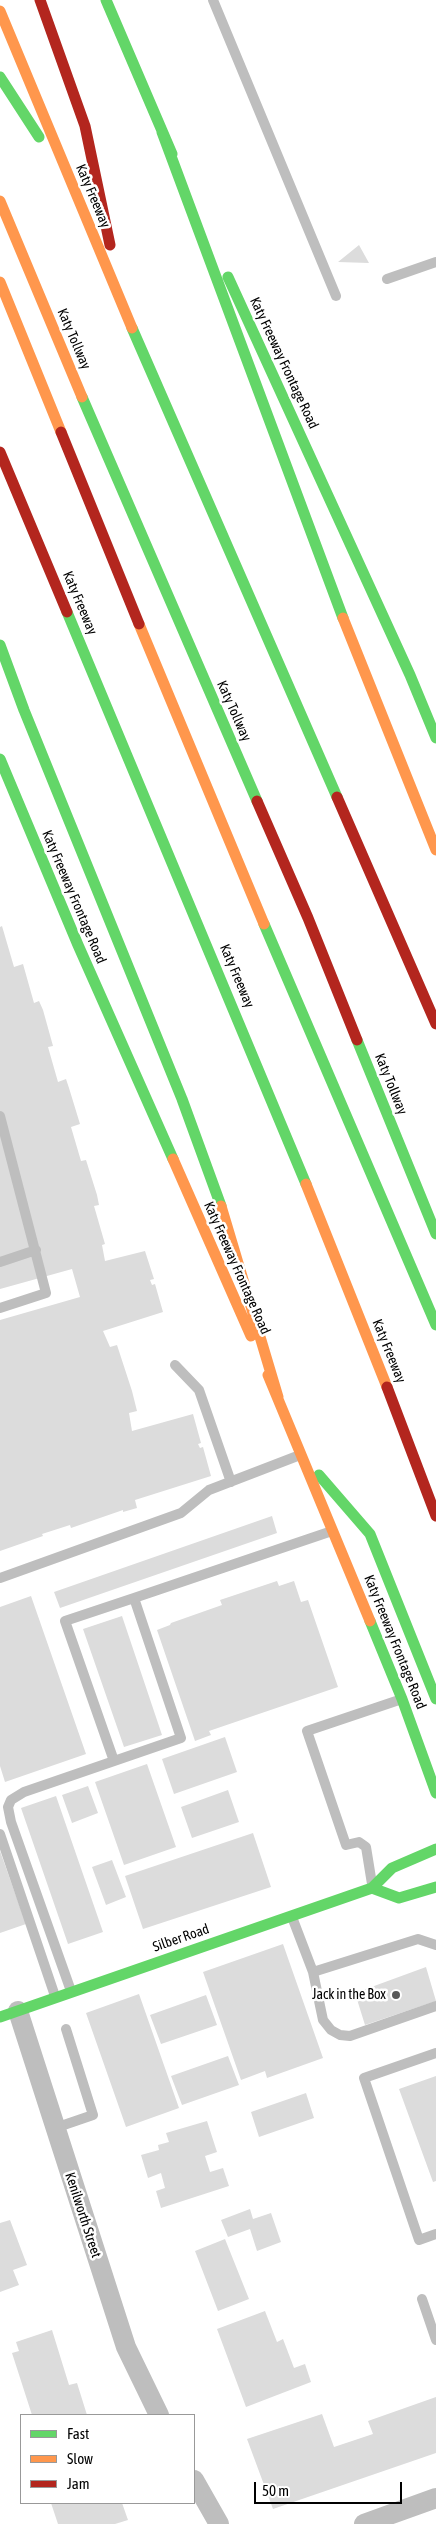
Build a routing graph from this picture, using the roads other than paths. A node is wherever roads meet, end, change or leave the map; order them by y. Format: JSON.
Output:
{"nodes":[{"id":1,"x":40,"y":0,"type":"edge"},
{"id":2,"x":106,"y":0,"type":"edge"},
{"id":3,"x":213,"y":0,"type":"edge"},
{"id":4,"x":0,"y":10,"type":"edge"},
{"id":5,"x":0,"y":77,"type":"edge"},
{"id":6,"x":162,"y":132,"type":"junction"},
{"id":7,"x":76,"y":195,"type":"junction"},
{"id":8,"x":0,"y":201,"type":"edge"},
{"id":9,"x":436,"y":262,"type":"edge"},
{"id":10,"x":387,"y":279,"type":"dead end"},
{"id":11,"x":0,"y":282,"type":"edge"},
{"id":12,"x":336,"y":296,"type":"dead end"},
{"id":13,"x":124,"y":310,"type":"junction"},
{"id":14,"x":0,"y":452,"type":"edge"},
{"id":15,"x":0,"y":645,"type":"edge"},
{"id":16,"x":436,"y":738,"type":"edge"},
{"id":17,"x":0,"y":759,"type":"edge"},
{"id":18,"x":4,"y":778,"type":"edge"},
{"id":19,"x":436,"y":850,"type":"edge"},
{"id":20,"x":436,"y":1024,"type":"edge"},
{"id":21,"x":0,"y":1116,"type":"edge"},
{"id":22,"x":436,"y":1234,"type":"edge"},
{"id":23,"x":36,"y":1250,"type":"junction"},
{"id":24,"x":0,"y":1262,"type":"edge"},
{"id":25,"x":0,"y":1308,"type":"edge"},
{"id":26,"x":436,"y":1325,"type":"edge"},
{"id":27,"x":175,"y":1365,"type":"dead end"},
{"id":28,"x":278,"y":1397,"type":"junction"},
{"id":29,"x":301,"y":1455,"type":"junction"},
{"id":30,"x":231,"y":1482,"type":"junction"},
{"id":31,"x":436,"y":1516,"type":"edge"},
{"id":32,"x":334,"y":1530,"type":"junction"},
{"id":33,"x":0,"y":1578,"type":"edge"},
{"id":34,"x":134,"y":1598,"type":"junction"},
{"id":35,"x":402,"y":1699,"type":"junction"},
{"id":36,"x":436,"y":1699,"type":"edge"},
{"id":37,"x":114,"y":1761,"type":"junction"},
{"id":38,"x":436,"y":1793,"type":"edge"},
{"id":39,"x":0,"y":1834,"type":"edge"},
{"id":40,"x":436,"y":1849,"type":"edge"},
{"id":41,"x":436,"y":1887,"type":"edge"},
{"id":42,"x":372,"y":1888,"type":"junction"},
{"id":43,"x":292,"y":1916,"type":"junction"},
{"id":44,"x":436,"y":1944,"type":"edge"},
{"id":45,"x":313,"y":1972,"type":"junction"},
{"id":46,"x":71,"y":1992,"type":"junction"},
{"id":47,"x":56,"y":1998,"type":"junction"},
{"id":48,"x":436,"y":2006,"type":"edge"},
{"id":49,"x":9,"y":2014,"type":"edge"},
{"id":50,"x":66,"y":2029,"type":"dead end"},
{"id":51,"x":436,"y":2053,"type":"edge"},
{"id":52,"x":56,"y":2128,"type":"junction"},
{"id":53,"x":436,"y":2234,"type":"edge"},
{"id":54,"x":422,"y":2299,"type":"dead end"},
{"id":55,"x":436,"y":2340,"type":"edge"},
{"id":56,"x":159,"y":2414,"type":"edge"},
{"id":57,"x":195,"y":2482,"type":"edge"},
{"id":58,"x":436,"y":2498,"type":"edge"},
{"id":59,"x":219,"y":2524,"type":"edge"},
{"id":60,"x":364,"y":2524,"type":"edge"}],
"edges":[{"from":1,"to":13,"type":"main road"},
{"from":2,"to":6,"type":"main road","name":"Katy Freeway Frontage Road"},
{"from":3,"to":12,"type":"lane"},
{"from":4,"to":7,"type":"main road","name":"Katy Freeway"},
{"from":5,"to":7,"type":"main road"},
{"from":6,"to":16,"type":"main road","name":"Katy Freeway Frontage Road"},
{"from":6,"to":19,"type":"main road"},
{"from":7,"to":13,"type":"main road","name":"Katy Freeway"},
{"from":8,"to":22,"type":"main road","name":"Katy Tollway"},
{"from":9,"to":10,"type":"lane"},
{"from":11,"to":26,"type":"main road"},
{"from":13,"to":20,"type":"main road","name":"Katy Freeway"},
{"from":14,"to":31,"type":"main road","name":"Katy Freeway"},
{"from":15,"to":28,"type":"main road"},
{"from":17,"to":18,"type":"main road","name":"Katy Freeway Frontage Road"},
{"from":18,"to":28,"type":"main road","name":"Katy Freeway Frontage Road"},
{"from":21,"to":23,"type":"lane"},
{"from":23,"to":24,"type":"lane"},
{"from":23,"to":25,"type":"lane"},
{"from":27,"to":30,"type":"lane"},
{"from":28,"to":29,"type":"main road","name":"Katy Freeway Frontage Road"},
{"from":29,"to":30,"type":"lane"},
{"from":29,"to":32,"type":"main road","name":"Katy Freeway Frontage Road"},
{"from":29,"to":36,"type":"main road"},
{"from":30,"to":33,"type":"lane"},
{"from":32,"to":34,"type":"lane"},
{"from":32,"to":35,"type":"main road","name":"Katy Freeway Frontage Road"},
{"from":34,"to":37,"type":"lane"},
{"from":34,"to":37,"type":"lane"},
{"from":35,"to":38,"type":"main road","name":"Katy Freeway Frontage Road"},
{"from":35,"to":42,"type":"lane"},
{"from":37,"to":46,"type":"lane"},
{"from":39,"to":47,"type":"lane"},
{"from":40,"to":42,"type":"main road","name":"Silber Road"},
{"from":41,"to":42,"type":"main road"},
{"from":42,"to":43,"type":"main road","name":"Silber Road"},
{"from":43,"to":45,"type":"lane"},
{"from":43,"to":46,"type":"main road","name":"Silber Road"},
{"from":44,"to":45,"type":"lane"},
{"from":45,"to":48,"type":"lane"},
{"from":46,"to":47,"type":"main road","name":"Silber Road"},
{"from":47,"to":49,"type":"main road","name":"Silber Road"},
{"from":49,"to":52,"type":"street","name":"Kenilworth Street"},
{"from":50,"to":52,"type":"lane"},
{"from":51,"to":53,"type":"lane"},
{"from":52,"to":56,"type":"street","name":"Kenilworth Street"},
{"from":54,"to":55,"type":"lane"},
{"from":57,"to":59,"type":"street"},
{"from":58,"to":60,"type":"street"}]}
